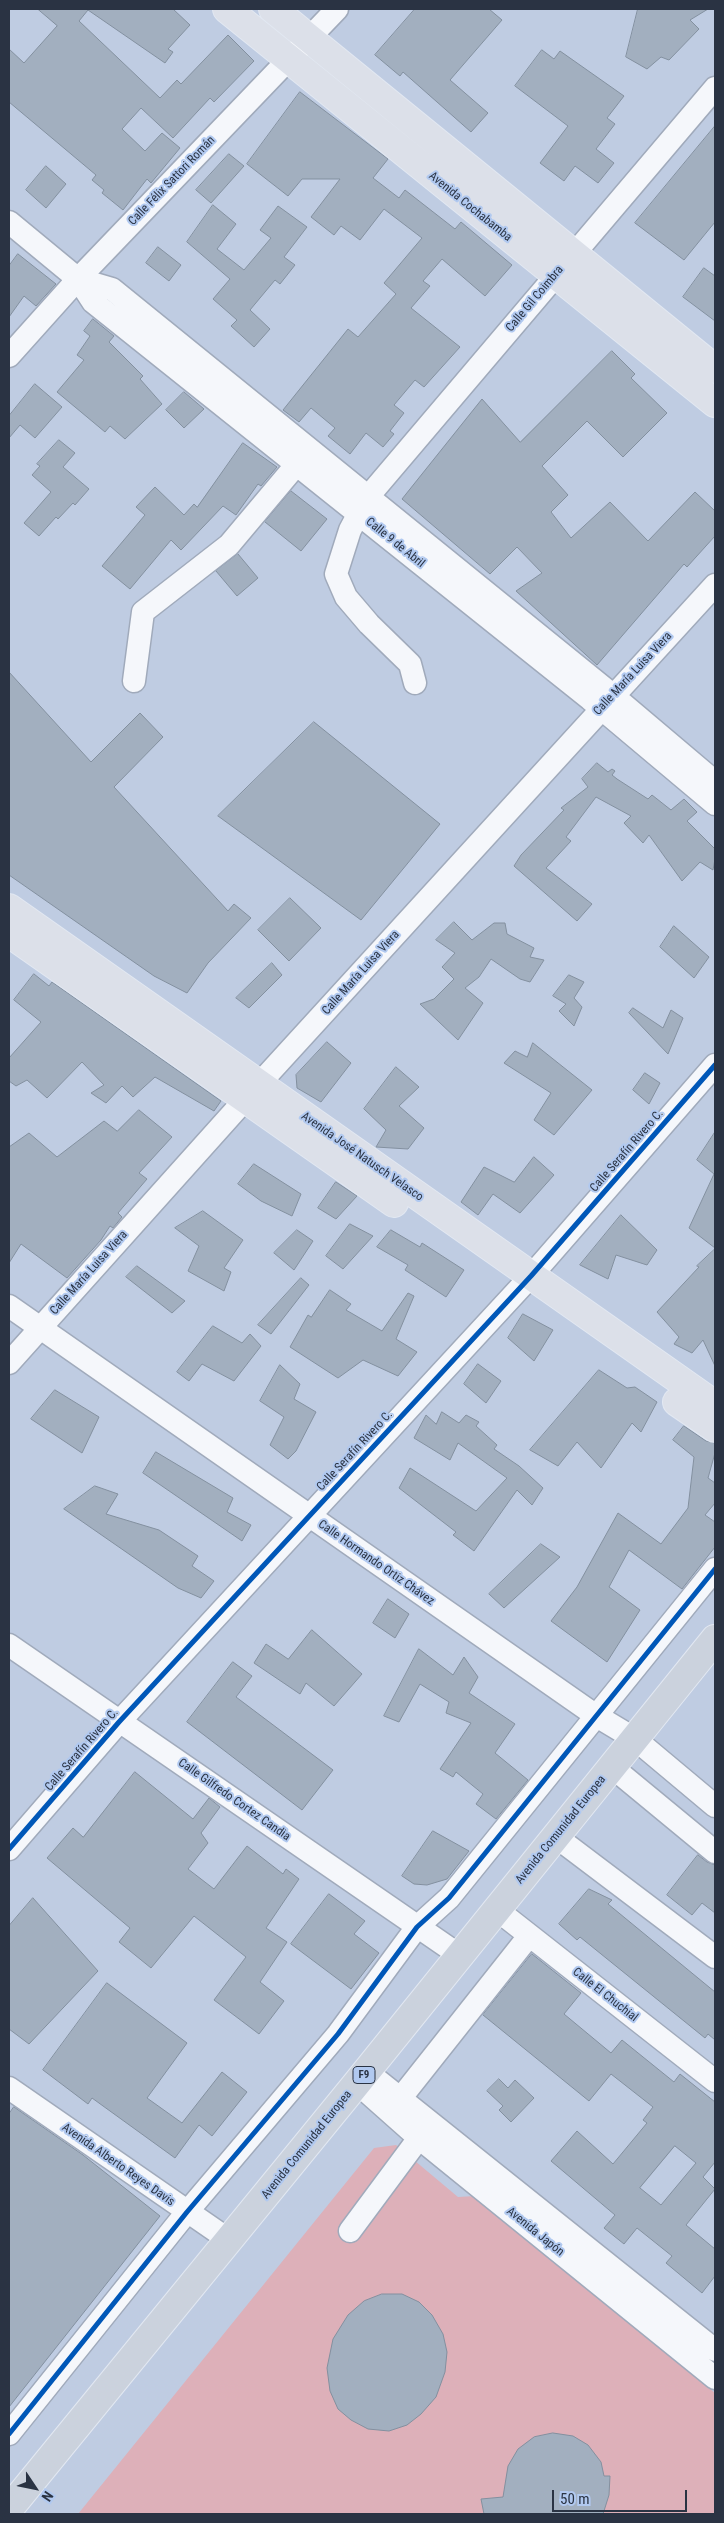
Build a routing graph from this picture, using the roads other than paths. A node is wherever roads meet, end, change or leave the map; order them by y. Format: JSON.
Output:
{"nodes":[{"id":1,"x":227,"y":9,"type":"edge"},
{"id":2,"x":273,"y":9,"type":"edge"},
{"id":3,"x":337,"y":9,"type":"edge"},
{"id":4,"x":309,"y":38,"type":"junction"},
{"id":5,"x":289,"y":59,"type":"junction"},
{"id":6,"x":715,"y":88,"type":"edge"},
{"id":7,"x":9,"y":222,"type":"edge"},
{"id":8,"x":574,"y":253,"type":"junction"},
{"id":9,"x":555,"y":275,"type":"junction"},
{"id":10,"x":78,"y":280,"type":"junction"},
{"id":11,"x":9,"y":356,"type":"edge"},
{"id":12,"x":715,"y":368,"type":"edge"},
{"id":13,"x":715,"y":403,"type":"edge"},
{"id":14,"x":297,"y":464,"type":"junction"},
{"id":15,"x":362,"y":505,"type":"junction"},
{"id":16,"x":715,"y":585,"type":"edge"},
{"id":17,"x":134,"y":681,"type":"dead end"},
{"id":18,"x":415,"y":683,"type":"dead end"},
{"id":19,"x":607,"y":702,"type":"junction"},
{"id":20,"x":715,"y":782,"type":"edge"},
{"id":21,"x":715,"y":804,"type":"edge"},
{"id":22,"x":9,"y":908,"type":"edge"},
{"id":23,"x":9,"y":933,"type":"edge"},
{"id":24,"x":715,"y":1065,"type":"edge"},
{"id":25,"x":253,"y":1092,"type":"junction"},
{"id":26,"x":524,"y":1283,"type":"junction"},
{"id":27,"x":9,"y":1306,"type":"edge"},
{"id":28,"x":40,"y":1327,"type":"junction"},
{"id":29,"x":9,"y":1363,"type":"edge"},
{"id":30,"x":715,"y":1406,"type":"edge"},
{"id":31,"x":715,"y":1428,"type":"edge"},
{"id":32,"x":308,"y":1516,"type":"junction"},
{"id":33,"x":715,"y":1569,"type":"edge"},
{"id":34,"x":715,"y":1639,"type":"edge"},
{"id":35,"x":9,"y":1645,"type":"edge"},
{"id":36,"x":595,"y":1715,"type":"junction"},
{"id":37,"x":120,"y":1722,"type":"junction"},
{"id":38,"x":635,"y":1740,"type":"junction"},
{"id":39,"x":612,"y":1767,"type":"junction"},
{"id":40,"x":715,"y":1806,"type":"edge"},
{"id":41,"x":555,"y":1836,"type":"junction"},
{"id":42,"x":9,"y":1849,"type":"edge"},
{"id":43,"x":715,"y":1852,"type":"edge"},
{"id":44,"x":496,"y":1909,"type":"junction"},
{"id":45,"x":417,"y":1927,"type":"junction"},
{"id":46,"x":530,"y":1936,"type":"junction"},
{"id":47,"x":459,"y":1955,"type":"junction"},
{"id":48,"x":715,"y":1957,"type":"edge"},
{"id":49,"x":362,"y":2077,"type":"junction"},
{"id":50,"x":715,"y":2081,"type":"edge"},
{"id":51,"x":11,"y":2094,"type":"edge"},
{"id":52,"x":396,"y":2105,"type":"junction"},
{"id":53,"x":419,"y":2138,"type":"junction"},
{"id":54,"x":187,"y":2212,"type":"junction"},
{"id":55,"x":350,"y":2231,"type":"dead end"},
{"id":56,"x":228,"y":2240,"type":"junction"},
{"id":57,"x":715,"y":2350,"type":"edge"},
{"id":58,"x":715,"y":2378,"type":"edge"},
{"id":59,"x":9,"y":2434,"type":"edge"},
{"id":60,"x":9,"y":2509,"type":"edge"}],
"edges":[{"from":1,"to":5,"type":"main road","name":"Avenida Cochabamba"},
{"from":2,"to":4,"type":"main road"},
{"from":3,"to":4,"type":"street","name":"Calle Félix Sattori Román"},
{"from":4,"to":5,"type":"street","name":"Calle Félix Sattori Román"},
{"from":4,"to":8,"type":"main road"},
{"from":5,"to":9,"type":"main road","name":"Avenida Cochabamba"},
{"from":5,"to":10,"type":"street","name":"Calle Félix Sattori Román"},
{"from":6,"to":8,"type":"street","name":"Calle Gil Coimbra"},
{"from":7,"to":10,"type":"street","name":"Calle 9 de Abril"},
{"from":8,"to":9,"type":"street","name":"Calle Gil Coimbra"},
{"from":8,"to":12,"type":"main road"},
{"from":9,"to":13,"type":"main road","name":"Avenida Cochabamba"},
{"from":9,"to":15,"type":"street","name":"Calle Gil Coimbra"},
{"from":10,"to":11,"type":"street","name":"Calle Félix Sattori Román"},
{"from":10,"to":14,"type":"street","name":"Calle 9 de Abril"},
{"from":10,"to":15,"type":"street","name":"Calle 9 de Abril"},
{"from":14,"to":15,"type":"street","name":"Calle 9 de Abril"},
{"from":14,"to":17,"type":"street"},
{"from":15,"to":18,"type":"street"},
{"from":15,"to":19,"type":"street","name":"Calle 9 de Abril"},
{"from":16,"to":19,"type":"street","name":"Calle María Luisa Viera"},
{"from":19,"to":20,"type":"street","name":"Calle 9 de Abril"},
{"from":19,"to":21,"type":"street","name":"Calle 9 de Abril"},
{"from":19,"to":25,"type":"street","name":"Calle María Luisa Viera"},
{"from":22,"to":25,"type":"main road","name":"Avenida José Natusch Velasco"},
{"from":23,"to":25,"type":"main road","name":"Avenida José Natusch Velasco"},
{"from":24,"to":26,"type":"street","name":"Calle Serafín Rivero C."},
{"from":25,"to":26,"type":"main road","name":"Avenida José Natusch Velasco"},
{"from":25,"to":28,"type":"street","name":"Calle María Luisa Viera"},
{"from":26,"to":30,"type":"main road","name":"Avenida José Natusch Velasco"},
{"from":26,"to":31,"type":"main road","name":"Avenida José Natusch Velasco"},
{"from":26,"to":32,"type":"street","name":"Calle Serafín Rivero C."},
{"from":27,"to":28,"type":"street","name":"Calle Hormando Ortiz Chávez"},
{"from":28,"to":29,"type":"street","name":"Calle María Luisa Viera"},
{"from":28,"to":32,"type":"street","name":"Calle Hormando Ortiz Chávez"},
{"from":32,"to":36,"type":"street","name":"Calle Hormando Ortiz Chávez"},
{"from":32,"to":37,"type":"street","name":"Calle Serafín Rivero C."},
{"from":33,"to":36,"type":"street"},
{"from":34,"to":38,"type":"highway","name":"Avenida Comunidad Europea","number":"F9"},
{"from":35,"to":37,"type":"street","name":"Calle Gilfredo Cortez Candia"},
{"from":36,"to":38,"type":"street","name":"Calle Hormando Ortiz Chávez"},
{"from":36,"to":45,"type":"street"},
{"from":37,"to":42,"type":"street","name":"Calle Serafín Rivero C."},
{"from":37,"to":45,"type":"street","name":"Calle Gilfredo Cortez Candia"},
{"from":38,"to":39,"type":"highway","name":"Avenida Comunidad Europea","number":"F9"},
{"from":38,"to":40,"type":"street","name":"Calle Hormando Ortiz Chávez"},
{"from":39,"to":41,"type":"highway","name":"Avenida Comunidad Europea","number":"F9"},
{"from":39,"to":43,"type":"street"},
{"from":41,"to":44,"type":"highway","name":"Avenida Comunidad Europea","number":"F9"},
{"from":41,"to":48,"type":"street"},
{"from":44,"to":46,"type":"street","name":"Calle El Chuchial"},
{"from":44,"to":47,"type":"highway","name":"Avenida Comunidad Europea","number":"F9"},
{"from":45,"to":47,"type":"street","name":"Calle Gilfredo Cortez Candia"},
{"from":45,"to":54,"type":"street"},
{"from":46,"to":50,"type":"street","name":"Calle El Chuchial"},
{"from":46,"to":52,"type":"street"},
{"from":47,"to":49,"type":"highway","name":"Avenida Comunidad Europea","number":"F9"},
{"from":49,"to":52,"type":"street","name":"Avenida Japón"},
{"from":49,"to":56,"type":"highway","name":"Avenida Comunidad Europea","number":"F9"},
{"from":51,"to":54,"type":"street","name":"Avenida Alberto Reyes Davis"},
{"from":52,"to":53,"type":"street","name":"Avenida Japón"},
{"from":52,"to":57,"type":"street","name":"Avenida Japón"},
{"from":53,"to":55,"type":"street"},
{"from":53,"to":58,"type":"street","name":"Avenida Japón"},
{"from":54,"to":56,"type":"street","name":"Avenida Alberto Reyes Davis"},
{"from":54,"to":59,"type":"street"},
{"from":56,"to":60,"type":"highway","name":"Avenida Comunidad Europea","number":"F9"}]}
